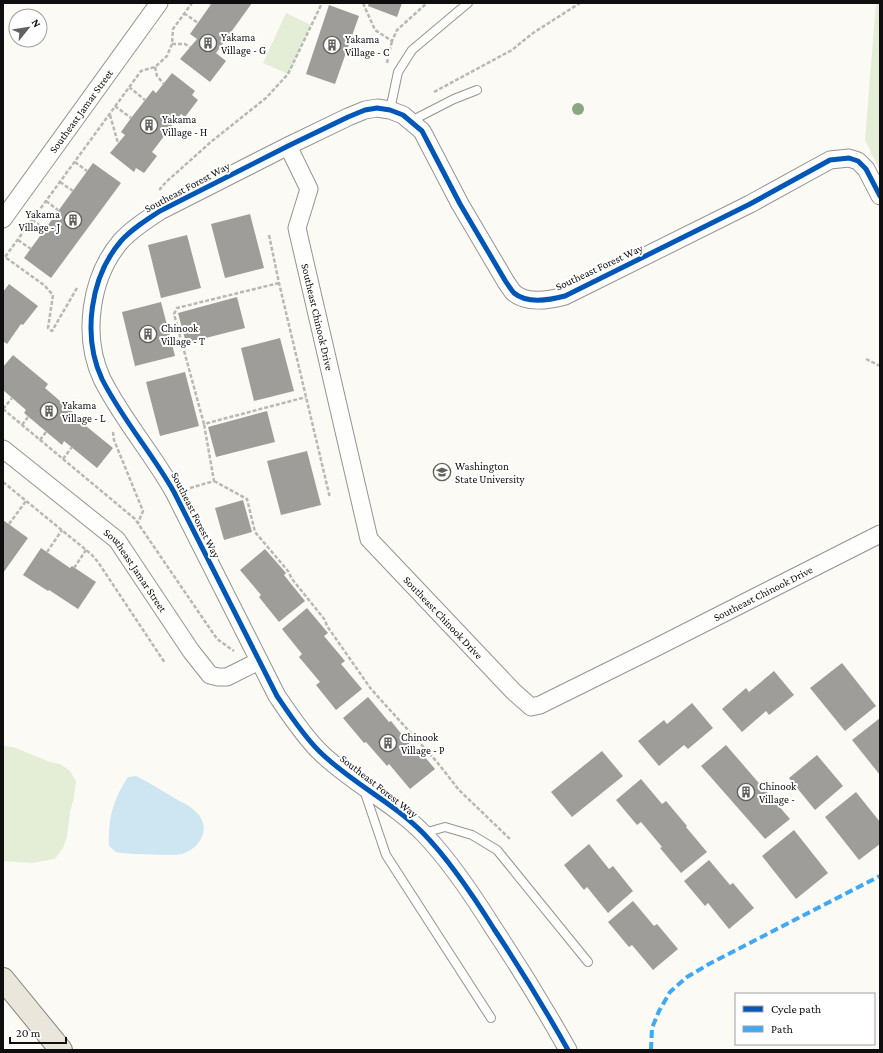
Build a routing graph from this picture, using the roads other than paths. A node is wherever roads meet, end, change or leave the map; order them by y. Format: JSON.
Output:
{"nodes":[{"id":1,"x":159,"y":3,"type":"edge"},
{"id":2,"x":468,"y":3,"type":"edge"},
{"id":3,"x":477,"y":90,"type":"dead end"},
{"id":4,"x":390,"y":110,"type":"junction"},
{"id":5,"x":411,"y":121,"type":"junction"},
{"id":6,"x":288,"y":146,"type":"junction"},
{"id":7,"x":880,"y":196,"type":"edge"},
{"id":8,"x":3,"y":219,"type":"edge"},
{"id":9,"x":3,"y":449,"type":"edge"},
{"id":10,"x":880,"y":534,"type":"edge"},
{"id":11,"x":259,"y":661,"type":"junction"},
{"id":12,"x":362,"y":786,"type":"junction"},
{"id":13,"x":424,"y":834,"type":"junction"},
{"id":14,"x":588,"y":962,"type":"dead end"},
{"id":15,"x":3,"y":978,"type":"edge"},
{"id":16,"x":492,"y":1018,"type":"dead end"},
{"id":17,"x":61,"y":1050,"type":"edge"},
{"id":18,"x":568,"y":1050,"type":"edge"}],
"edges":[{"from":1,"to":8,"type":"street","name":"Southeast Jamar Street"},
{"from":2,"to":4,"type":"lane"},
{"from":3,"to":5,"type":"lane"},
{"from":4,"to":5,"type":"street","name":"Southeast Forest Way"},
{"from":4,"to":6,"type":"street","name":"Southeast Forest Way"},
{"from":5,"to":7,"type":"street","name":"Southeast Forest Way"},
{"from":6,"to":10,"type":"street","name":"Southeast Chinook Drive"},
{"from":6,"to":11,"type":"street","name":"Southeast Forest Way"},
{"from":9,"to":11,"type":"street","name":"Southeast Jamar Street"},
{"from":11,"to":12,"type":"street","name":"Southeast Forest Way"},
{"from":12,"to":13,"type":"street","name":"Southeast Forest Way"},
{"from":12,"to":16,"type":"lane"},
{"from":13,"to":14,"type":"lane"},
{"from":13,"to":18,"type":"street","name":"Southeast Forest Way"},
{"from":15,"to":17,"type":"main road"}]}
